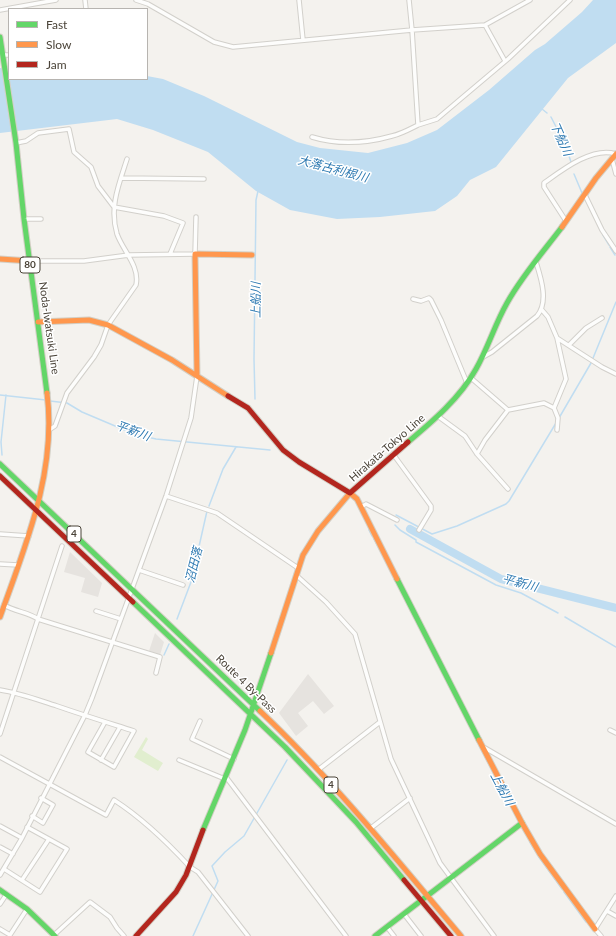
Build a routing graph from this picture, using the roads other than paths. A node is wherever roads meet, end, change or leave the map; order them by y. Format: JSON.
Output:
{"nodes":[{"id":1,"x":56,"y":0,"type":"edge"},
{"id":2,"x":136,"y":0,"type":"edge"},
{"id":3,"x":299,"y":0,"type":"edge"},
{"id":4,"x":408,"y":0,"type":"edge"},
{"id":5,"x":530,"y":0,"type":"edge"},
{"id":6,"x":570,"y":0,"type":"edge"},
{"id":7,"x":11,"y":8,"type":"edge"},
{"id":8,"x":485,"y":24,"type":"junction"},
{"id":9,"x":412,"y":30,"type":"junction"},
{"id":10,"x":0,"y":37,"type":"edge"},
{"id":11,"x":303,"y":40,"type":"junction"},
{"id":12,"x":3,"y":55,"type":"junction"},
{"id":13,"x":8,"y":55,"type":"edge"},
{"id":14,"x":506,"y":61,"type":"junction"},
{"id":15,"x":418,"y":125,"type":"junction"},
{"id":16,"x":312,"y":136,"type":"dead end"},
{"id":17,"x":16,"y":143,"type":"junction"},
{"id":18,"x":616,"y":154,"type":"edge"},
{"id":19,"x":127,"y":159,"type":"dead end"},
{"id":20,"x":612,"y":159,"type":"junction"},
{"id":21,"x":616,"y":174,"type":"edge"},
{"id":22,"x":122,"y":178,"type":"junction"},
{"id":23,"x":204,"y":179,"type":"dead end"},
{"id":24,"x":585,"y":195,"type":"junction"},
{"id":25,"x":114,"y":207,"type":"junction"},
{"id":26,"x":196,"y":217,"type":"dead end"},
{"id":27,"x":24,"y":219,"type":"junction"},
{"id":28,"x":41,"y":219,"type":"dead end"},
{"id":29,"x":566,"y":221,"type":"junction"},
{"id":30,"x":616,"y":251,"type":"edge"},
{"id":31,"x":170,"y":254,"type":"junction"},
{"id":32,"x":195,"y":254,"type":"junction"},
{"id":33,"x":129,"y":255,"type":"junction"},
{"id":34,"x":252,"y":255,"type":"dead end"},
{"id":35,"x":0,"y":258,"type":"edge"},
{"id":36,"x":30,"y":261,"type":"junction"},
{"id":37,"x":536,"y":262,"type":"junction"},
{"id":38,"x":413,"y":299,"type":"dead end"},
{"id":39,"x":542,"y":310,"type":"junction"},
{"id":40,"x":602,"y":318,"type":"dead end"},
{"id":41,"x":38,"y":322,"type":"junction"},
{"id":42,"x":108,"y":325,"type":"junction"},
{"id":43,"x":557,"y":338,"type":"junction"},
{"id":44,"x":569,"y":345,"type":"junction"},
{"id":45,"x":482,"y":358,"type":"junction"},
{"id":46,"x":616,"y":374,"type":"edge"},
{"id":47,"x":197,"y":376,"type":"junction"},
{"id":48,"x":471,"y":378,"type":"junction"},
{"id":49,"x":467,"y":383,"type":"junction"},
{"id":50,"x":554,"y":408,"type":"junction"},
{"id":51,"x":508,"y":410,"type":"junction"},
{"id":52,"x":439,"y":416,"type":"junction"},
{"id":53,"x":49,"y":430,"type":"junction"},
{"id":54,"x":557,"y":430,"type":"dead end"},
{"id":55,"x":393,"y":454,"type":"junction"},
{"id":56,"x":477,"y":454,"type":"junction"},
{"id":57,"x":0,"y":464,"type":"edge"},
{"id":58,"x":0,"y":476,"type":"edge"},
{"id":59,"x":508,"y":489,"type":"dead end"},
{"id":60,"x":350,"y":493,"type":"junction"},
{"id":61,"x":166,"y":496,"type":"junction"},
{"id":62,"x":39,"y":501,"type":"junction"},
{"id":63,"x":361,"y":507,"type":"junction"},
{"id":64,"x":37,"y":510,"type":"junction"},
{"id":65,"x":397,"y":520,"type":"dead end"},
{"id":66,"x":419,"y":530,"type":"dead end"},
{"id":67,"x":0,"y":534,"type":"edge"},
{"id":68,"x":29,"y":536,"type":"junction"},
{"id":69,"x":62,"y":546,"type":"dead end"},
{"id":70,"x":0,"y":564,"type":"edge"},
{"id":71,"x":18,"y":566,"type":"junction"},
{"id":72,"x":298,"y":568,"type":"junction"},
{"id":73,"x":139,"y":570,"type":"junction"},
{"id":74,"x":296,"y":575,"type":"junction"},
{"id":75,"x":183,"y":585,"type":"dead end"},
{"id":76,"x":132,"y":589,"type":"junction"},
{"id":77,"x":129,"y":597,"type":"junction"},
{"id":78,"x":4,"y":606,"type":"junction"},
{"id":79,"x":96,"y":611,"type":"dead end"},
{"id":80,"x":0,"y":614,"type":"edge"},
{"id":81,"x":38,"y":618,"type":"junction"},
{"id":82,"x":121,"y":620,"type":"junction"},
{"id":83,"x":112,"y":642,"type":"junction"},
{"id":84,"x":156,"y":673,"type":"dead end"},
{"id":85,"x":0,"y":690,"type":"edge"},
{"id":86,"x":14,"y":692,"type":"junction"},
{"id":87,"x":253,"y":704,"type":"junction"},
{"id":88,"x":251,"y":713,"type":"junction"},
{"id":89,"x":85,"y":715,"type":"junction"},
{"id":90,"x":0,"y":716,"type":"edge"},
{"id":91,"x":6,"y":718,"type":"junction"},
{"id":92,"x":200,"y":721,"type":"dead end"},
{"id":93,"x":104,"y":722,"type":"junction"},
{"id":94,"x":380,"y":722,"type":"junction"},
{"id":95,"x":120,"y":726,"type":"junction"},
{"id":96,"x":610,"y":730,"type":"dead end"},
{"id":97,"x":616,"y":733,"type":"edge"},
{"id":98,"x":0,"y":734,"type":"edge"},
{"id":99,"x":484,"y":748,"type":"junction"},
{"id":100,"x":0,"y":757,"type":"edge"},
{"id":101,"x":234,"y":759,"type":"junction"},
{"id":102,"x":101,"y":760,"type":"junction"},
{"id":103,"x":179,"y":760,"type":"dead end"},
{"id":104,"x":318,"y":770,"type":"junction"},
{"id":105,"x":225,"y":778,"type":"junction"},
{"id":106,"x":49,"y":783,"type":"junction"},
{"id":107,"x":41,"y":798,"type":"junction"},
{"id":108,"x":410,"y":798,"type":"junction"},
{"id":109,"x":32,"y":816,"type":"junction"},
{"id":110,"x":521,"y":824,"type":"junction"},
{"id":111,"x":616,"y":824,"type":"edge"},
{"id":112,"x":0,"y":826,"type":"edge"},
{"id":113,"x":27,"y":827,"type":"junction"},
{"id":114,"x":371,"y":828,"type":"junction"},
{"id":115,"x":22,"y":838,"type":"junction"},
{"id":116,"x":49,"y":839,"type":"junction"},
{"id":117,"x":0,"y":847,"type":"edge"},
{"id":118,"x":13,"y":854,"type":"junction"},
{"id":119,"x":190,"y":867,"type":"junction"},
{"id":120,"x":4,"y":868,"type":"junction"},
{"id":121,"x":0,"y":875,"type":"edge"},
{"id":122,"x":450,"y":877,"type":"junction"},
{"id":123,"x":22,"y":880,"type":"junction"},
{"id":124,"x":0,"y":890,"type":"edge"},
{"id":125,"x":6,"y":895,"type":"junction"},
{"id":126,"x":427,"y":895,"type":"junction"},
{"id":127,"x":616,"y":896,"type":"edge"},
{"id":128,"x":421,"y":900,"type":"junction"},
{"id":129,"x":0,"y":904,"type":"edge"},
{"id":130,"x":27,"y":909,"type":"junction"},
{"id":131,"x":607,"y":911,"type":"junction"},
{"id":132,"x":404,"y":914,"type":"junction"},
{"id":133,"x":616,"y":916,"type":"edge"},
{"id":134,"x":387,"y":927,"type":"junction"},
{"id":135,"x":0,"y":929,"type":"edge"},
{"id":136,"x":596,"y":929,"type":"junction"},
{"id":137,"x":54,"y":935,"type":"edge"},
{"id":138,"x":124,"y":936,"type":"edge"},
{"id":139,"x":138,"y":936,"type":"edge"},
{"id":140,"x":248,"y":936,"type":"edge"},
{"id":141,"x":346,"y":936,"type":"edge"},
{"id":142,"x":375,"y":936,"type":"edge"},
{"id":143,"x":394,"y":936,"type":"edge"},
{"id":144,"x":421,"y":936,"type":"edge"},
{"id":145,"x":451,"y":936,"type":"edge"},
{"id":146,"x":461,"y":936,"type":"edge"},
{"id":147,"x":494,"y":936,"type":"edge"},
{"id":148,"x":601,"y":936,"type":"edge"}],
"edges":[{"from":1,"to":7,"type":"street"},
{"from":2,"to":11,"type":"street"},
{"from":3,"to":11,"type":"street"},
{"from":4,"to":9,"type":"street"},
{"from":5,"to":8,"type":"street"},
{"from":6,"to":14,"type":"street"},
{"from":8,"to":9,"type":"street"},
{"from":8,"to":14,"type":"street"},
{"from":9,"to":11,"type":"street"},
{"from":9,"to":15,"type":"street"},
{"from":10,"to":12,"type":"main road","name":"Noda-Iwatsuki Line","number":"80"},
{"from":12,"to":13,"type":"street"},
{"from":12,"to":17,"type":"main road","name":"Noda-Iwatsuki Line","number":"80"},
{"from":14,"to":15,"type":"street"},
{"from":15,"to":16,"type":"street"},
{"from":17,"to":25,"type":"street"},
{"from":17,"to":27,"type":"main road","name":"Noda-Iwatsuki Line","number":"80"},
{"from":18,"to":20,"type":"main road","name":"Hirakata-Tokyo Line"},
{"from":18,"to":29,"type":"street"},
{"from":19,"to":22,"type":"street"},
{"from":20,"to":21,"type":"street"},
{"from":20,"to":24,"type":"main road","name":"Hirakata-Tokyo Line"},
{"from":22,"to":23,"type":"street"},
{"from":22,"to":25,"type":"street"},
{"from":24,"to":29,"type":"main road","name":"Hirakata-Tokyo Line"},
{"from":24,"to":30,"type":"street"},
{"from":25,"to":31,"type":"street"},
{"from":25,"to":33,"type":"street"},
{"from":26,"to":32,"type":"street"},
{"from":27,"to":28,"type":"street"},
{"from":27,"to":36,"type":"main road","name":"Noda-Iwatsuki Line","number":"80"},
{"from":29,"to":37,"type":"main road","name":"Hirakata-Tokyo Line"},
{"from":31,"to":32,"type":"street"},
{"from":31,"to":33,"type":"street"},
{"from":32,"to":34,"type":"main road"},
{"from":32,"to":47,"type":"main road"},
{"from":33,"to":36,"type":"street"},
{"from":33,"to":42,"type":"street"},
{"from":35,"to":36,"type":"main road"},
{"from":36,"to":41,"type":"main road","name":"Noda-Iwatsuki Line","number":"80"},
{"from":37,"to":39,"type":"street"},
{"from":37,"to":45,"type":"main road","name":"Hirakata-Tokyo Line"},
{"from":38,"to":49,"type":"street"},
{"from":39,"to":43,"type":"street"},
{"from":39,"to":45,"type":"street"},
{"from":40,"to":44,"type":"street"},
{"from":41,"to":42,"type":"main road","name":"Hirakata-Tokyo Line"},
{"from":41,"to":53,"type":"main road","name":"Noda-Iwatsuki Line","number":"80"},
{"from":42,"to":47,"type":"main road","name":"Hirakata-Tokyo Line"},
{"from":42,"to":53,"type":"street"},
{"from":43,"to":44,"type":"street"},
{"from":43,"to":50,"type":"street"},
{"from":44,"to":46,"type":"street"},
{"from":45,"to":48,"type":"main road","name":"Hirakata-Tokyo Line"},
{"from":47,"to":60,"type":"main road","name":"Hirakata-Tokyo Line"},
{"from":47,"to":61,"type":"street"},
{"from":48,"to":49,"type":"main road","name":"Hirakata-Tokyo Line"},
{"from":48,"to":51,"type":"street"},
{"from":49,"to":52,"type":"main road","name":"Hirakata-Tokyo Line"},
{"from":50,"to":51,"type":"street"},
{"from":50,"to":54,"type":"street"},
{"from":51,"to":56,"type":"street"},
{"from":52,"to":55,"type":"main road","name":"Hirakata-Tokyo Line"},
{"from":52,"to":56,"type":"street"},
{"from":53,"to":62,"type":"main road","name":"Noda-Iwatsuki Line","number":"80"},
{"from":55,"to":60,"type":"main road","name":"Hirakata-Tokyo Line"},
{"from":55,"to":66,"type":"street"},
{"from":56,"to":59,"type":"street"},
{"from":57,"to":62,"type":"main road","name":"Route 4 By-Pass","number":"4"},
{"from":58,"to":64,"type":"main road","name":"Route 4 By-Pass","number":"4"},
{"from":60,"to":63,"type":"main road"},
{"from":60,"to":72,"type":"main road"},
{"from":61,"to":72,"type":"street"},
{"from":61,"to":73,"type":"street"},
{"from":62,"to":64,"type":"main road","name":"Noda-Iwatsuki Line","number":"80"},
{"from":62,"to":76,"type":"main road","name":"Route 4 By-Pass","number":"4"},
{"from":63,"to":65,"type":"street"},
{"from":63,"to":99,"type":"main road"},
{"from":64,"to":68,"type":"main road","name":"Noda-Iwatsuki Line","number":"80"},
{"from":64,"to":77,"type":"main road","name":"Route 4 By-Pass","number":"4"},
{"from":67,"to":68,"type":"street"},
{"from":68,"to":71,"type":"main road","name":"Noda-Iwatsuki Line","number":"80"},
{"from":69,"to":81,"type":"street"},
{"from":70,"to":71,"type":"street"},
{"from":71,"to":78,"type":"main road","name":"Noda-Iwatsuki Line","number":"80"},
{"from":72,"to":74,"type":"main road"},
{"from":73,"to":75,"type":"street"},
{"from":73,"to":76,"type":"street"},
{"from":74,"to":87,"type":"main road"},
{"from":74,"to":94,"type":"street"},
{"from":76,"to":77,"type":"street"},
{"from":76,"to":87,"type":"main road","name":"Route 4 By-Pass","number":"4"},
{"from":77,"to":82,"type":"street"},
{"from":77,"to":88,"type":"main road","name":"Route 4 By-Pass","number":"4"},
{"from":78,"to":80,"type":"main road","name":"Noda-Iwatsuki Line","number":"80"},
{"from":78,"to":81,"type":"street"},
{"from":79,"to":82,"type":"street"},
{"from":81,"to":83,"type":"street"},
{"from":81,"to":86,"type":"street"},
{"from":82,"to":83,"type":"street"},
{"from":83,"to":84,"type":"street"},
{"from":83,"to":89,"type":"street"},
{"from":85,"to":86,"type":"street"},
{"from":86,"to":89,"type":"street"},
{"from":86,"to":91,"type":"street"},
{"from":87,"to":88,"type":"main road"},
{"from":87,"to":104,"type":"main road","name":"Route 4 By-Pass","number":"4"},
{"from":88,"to":101,"type":"main road"},
{"from":88,"to":128,"type":"main road","name":"Route 4 By-Pass","number":"4"},
{"from":89,"to":93,"type":"street"},
{"from":89,"to":106,"type":"street"},
{"from":90,"to":91,"type":"street"},
{"from":91,"to":98,"type":"street"},
{"from":92,"to":101,"type":"street"},
{"from":93,"to":95,"type":"street"},
{"from":93,"to":102,"type":"street"},
{"from":94,"to":104,"type":"street"},
{"from":94,"to":108,"type":"street"},
{"from":95,"to":102,"type":"street"},
{"from":95,"to":102,"type":"street"},
{"from":96,"to":97,"type":"street"},
{"from":99,"to":110,"type":"main road"},
{"from":99,"to":111,"type":"street"},
{"from":100,"to":106,"type":"street"},
{"from":101,"to":105,"type":"main road"},
{"from":103,"to":105,"type":"street"},
{"from":104,"to":114,"type":"main road","name":"Route 4 By-Pass","number":"4"},
{"from":105,"to":119,"type":"main road"},
{"from":105,"to":141,"type":"street"},
{"from":106,"to":107,"type":"street"},
{"from":106,"to":119,"type":"street"},
{"from":107,"to":109,"type":"street"},
{"from":107,"to":109,"type":"street"},
{"from":108,"to":114,"type":"street"},
{"from":108,"to":122,"type":"street"},
{"from":109,"to":113,"type":"street"},
{"from":110,"to":122,"type":"main road"},
{"from":110,"to":136,"type":"main road"},
{"from":112,"to":115,"type":"street"},
{"from":113,"to":115,"type":"street"},
{"from":113,"to":116,"type":"street"},
{"from":114,"to":126,"type":"main road","name":"Route 4 By-Pass","number":"4"},
{"from":115,"to":118,"type":"street"},
{"from":116,"to":123,"type":"street"},
{"from":116,"to":123,"type":"street"},
{"from":117,"to":118,"type":"street"},
{"from":118,"to":120,"type":"street"},
{"from":119,"to":139,"type":"main road"},
{"from":119,"to":140,"type":"street"},
{"from":120,"to":121,"type":"street"},
{"from":120,"to":123,"type":"street"},
{"from":122,"to":126,"type":"main road"},
{"from":122,"to":147,"type":"street"},
{"from":124,"to":125,"type":"main road"},
{"from":125,"to":129,"type":"street"},
{"from":125,"to":130,"type":"main road"},
{"from":126,"to":128,"type":"main road"},
{"from":126,"to":146,"type":"main road","name":"Route 4 By-Pass","number":"4"},
{"from":127,"to":131,"type":"street"},
{"from":128,"to":132,"type":"main road"},
{"from":128,"to":145,"type":"main road","name":"Route 4 By-Pass","number":"4"},
{"from":130,"to":135,"type":"street"},
{"from":130,"to":137,"type":"main road"},
{"from":131,"to":133,"type":"street"},
{"from":131,"to":136,"type":"street"},
{"from":132,"to":134,"type":"main road"},
{"from":132,"to":144,"type":"street"},
{"from":134,"to":142,"type":"main road"},
{"from":134,"to":143,"type":"street"},
{"from":136,"to":148,"type":"street"},
{"from":137,"to":138,"type":"street"}]}
